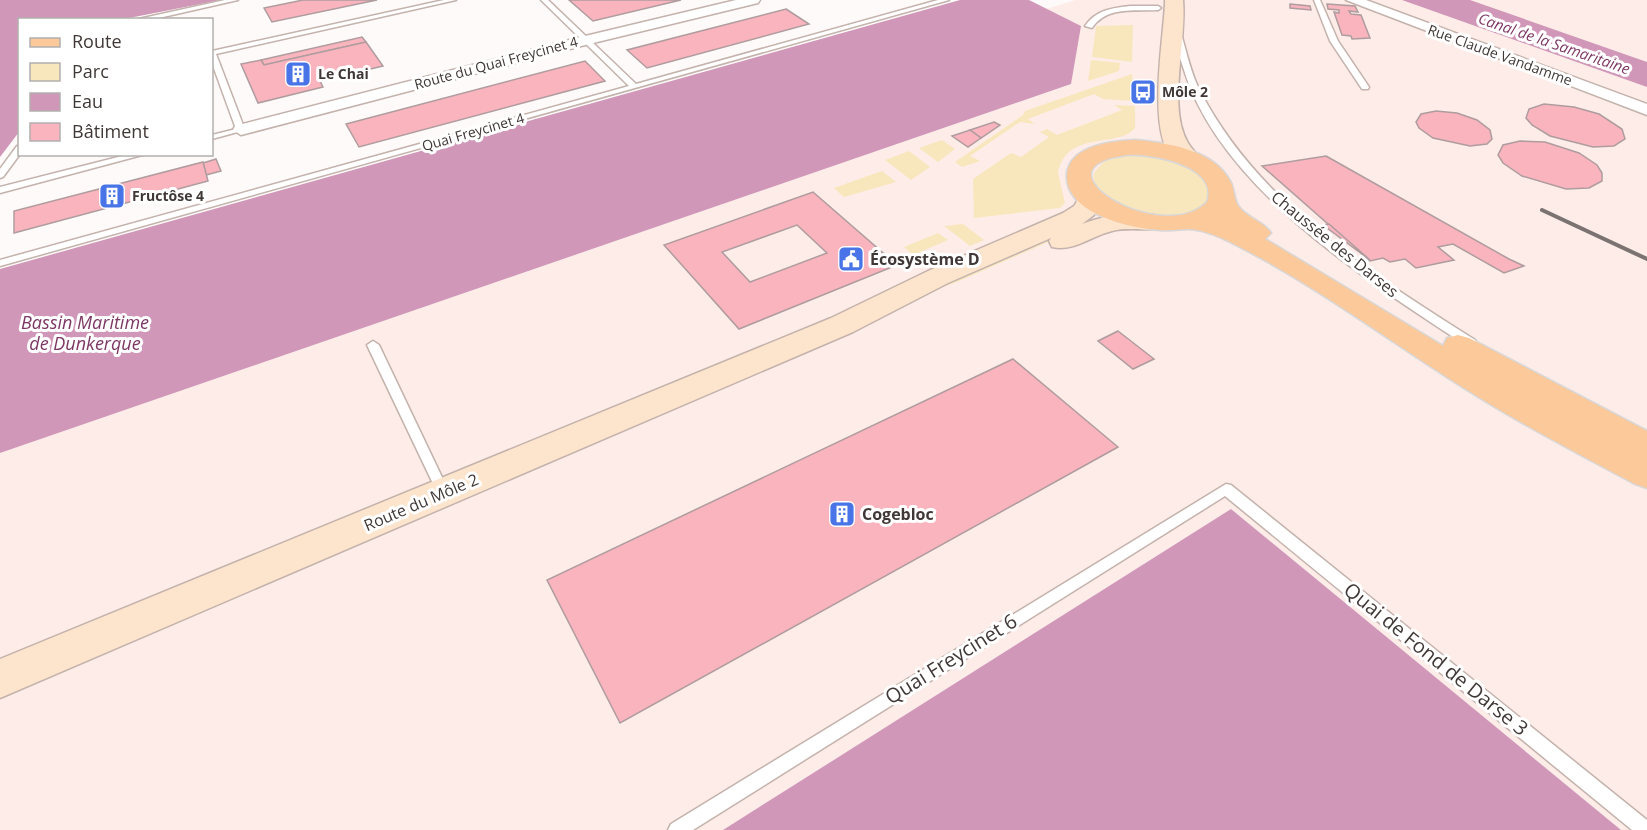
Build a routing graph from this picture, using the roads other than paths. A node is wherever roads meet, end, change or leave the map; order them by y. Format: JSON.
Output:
{"nodes":[{"id":1,"x":235,"y":0,"type":"edge"},
{"id":2,"x":453,"y":0,"type":"edge"},
{"id":3,"x":544,"y":0,"type":"edge"},
{"id":4,"x":753,"y":0,"type":"edge"},
{"id":5,"x":946,"y":0,"type":"edge"},
{"id":6,"x":1317,"y":0,"type":"edge"},
{"id":7,"x":1353,"y":0,"type":"edge"},
{"id":8,"x":1163,"y":3,"type":"edge"},
{"id":9,"x":194,"y":8,"type":"junction"},
{"id":10,"x":146,"y":18,"type":"edge"},
{"id":11,"x":198,"y":18,"type":"edge"},
{"id":12,"x":1175,"y":24,"type":"junction"},
{"id":13,"x":1089,"y":26,"type":"dead end"},
{"id":14,"x":586,"y":40,"type":"junction"},
{"id":15,"x":213,"y":53,"type":"edge"},
{"id":16,"x":213,"y":56,"type":"edge"},
{"id":17,"x":634,"y":87,"type":"junction"},
{"id":18,"x":1365,"y":87,"type":"dead end"},
{"id":19,"x":1647,"y":110,"type":"edge"},
{"id":20,"x":241,"y":130,"type":"junction"},
{"id":21,"x":213,"y":137,"type":"edge"},
{"id":22,"x":1135,"y":147,"type":"junction"},
{"id":23,"x":18,"y":151,"type":"edge"},
{"id":24,"x":134,"y":156,"type":"edge"},
{"id":25,"x":1187,"y":158,"type":"junction"},
{"id":26,"x":0,"y":175,"type":"edge"},
{"id":27,"x":0,"y":190,"type":"edge"},
{"id":28,"x":1091,"y":198,"type":"junction"},
{"id":29,"x":1222,"y":198,"type":"junction"},
{"id":30,"x":1188,"y":221,"type":"junction"},
{"id":31,"x":1150,"y":222,"type":"junction"},
{"id":32,"x":0,"y":263,"type":"edge"},
{"id":33,"x":842,"y":325,"type":"junction"},
{"id":34,"x":373,"y":345,"type":"dead end"},
{"id":35,"x":1565,"y":404,"type":"junction"},
{"id":36,"x":1647,"y":446,"type":"edge"},
{"id":37,"x":1647,"y":475,"type":"edge"},
{"id":38,"x":1226,"y":489,"type":"joint"},
{"id":39,"x":443,"y":492,"type":"junction"},
{"id":40,"x":0,"y":679,"type":"edge"},
{"id":41,"x":676,"y":830,"type":"edge"},
{"id":42,"x":1646,"y":830,"type":"edge"}],
"edges":[{"from":1,"to":9,"type":"lane"},
{"from":2,"to":15,"type":"lane"},
{"from":3,"to":14,"type":"lane"},
{"from":4,"to":14,"type":"street","name":"Route du Quai Freycinet 4"},
{"from":5,"to":17,"type":"lane","name":"Quai Freycinet 4"},
{"from":6,"to":18,"type":"lane"},
{"from":7,"to":19,"type":"street","name":"Rue Claude Vandamme"},
{"from":8,"to":12,"type":"main road","name":"Chaussée des Darses"},
{"from":8,"to":13,"type":"lane"},
{"from":8,"to":22,"type":"main road"},
{"from":9,"to":10,"type":"lane"},
{"from":9,"to":11,"type":"lane"},
{"from":12,"to":25,"type":"main road","name":"Chaussée des Darses"},
{"from":12,"to":35,"type":"lane","name":"Chaussée des Darses"},
{"from":14,"to":17,"type":"lane"},
{"from":14,"to":20,"type":"street","name":"Route du Quai Freycinet 4"},
{"from":16,"to":20,"type":"lane"},
{"from":17,"to":32,"type":"lane","name":"Quai Freycinet 4"},
{"from":20,"to":21,"type":"lane"},
{"from":22,"to":25,"type":"main road","name":"Chaussée des Darses"},
{"from":22,"to":28,"type":"main road","name":"Chaussée des Darses"},
{"from":23,"to":26,"type":"lane"},
{"from":24,"to":27,"type":"lane"},
{"from":25,"to":29,"type":"main road","name":"Chaussée des Darses"},
{"from":28,"to":31,"type":"main road"},
{"from":28,"to":33,"type":"main road","name":"Route du Môle 2"},
{"from":29,"to":30,"type":"main road"},
{"from":29,"to":35,"type":"main road","name":"Chaussée des Darses"},
{"from":30,"to":31,"type":"main road"},
{"from":30,"to":37,"type":"main road","name":"Chaussée des Darses"},
{"from":31,"to":33,"type":"main road","name":"Route du Môle 2"},
{"from":33,"to":39,"type":"main road","name":"Route du Môle 2"},
{"from":34,"to":39,"type":"lane"},
{"from":35,"to":36,"type":"main road","name":"Chaussée des Darses"},
{"from":38,"to":41,"type":"lane","name":"Quai Freycinet 6"},
{"from":38,"to":42,"type":"lane","name":"Quai de Fond de Darse 3"},
{"from":39,"to":40,"type":"main road","name":"Route du Môle 2"}]}
